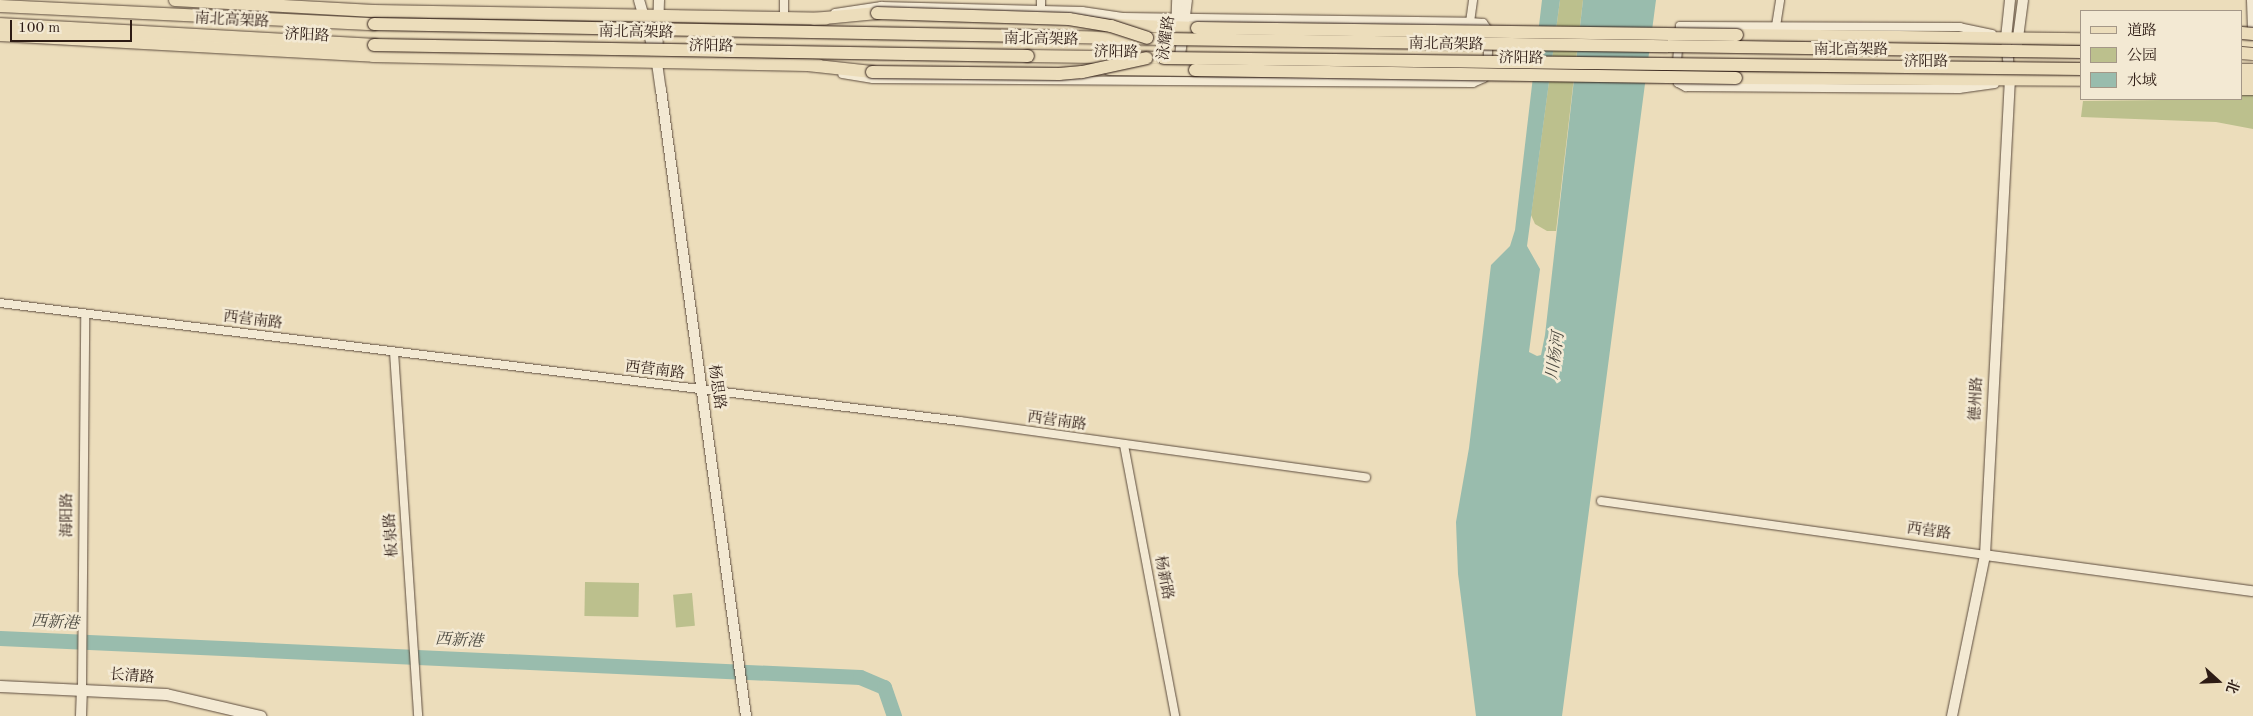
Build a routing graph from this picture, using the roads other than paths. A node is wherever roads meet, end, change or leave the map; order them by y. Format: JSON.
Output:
{"nodes":[{"id":1,"x":176,"y":0,"type":"edge"},
{"id":2,"x":639,"y":0,"type":"edge"},
{"id":3,"x":659,"y":0,"type":"edge"},
{"id":4,"x":784,"y":0,"type":"edge"},
{"id":5,"x":1041,"y":0,"type":"edge"},
{"id":6,"x":1177,"y":0,"type":"edge"},
{"id":7,"x":1187,"y":0,"type":"edge"},
{"id":8,"x":1473,"y":0,"type":"edge"},
{"id":9,"x":1780,"y":0,"type":"edge"},
{"id":10,"x":2010,"y":0,"type":"edge"},
{"id":11,"x":2023,"y":0,"type":"edge"},
{"id":12,"x":2251,"y":0,"type":"edge"},
{"id":13,"x":0,"y":1,"type":"edge"},
{"id":14,"x":911,"y":3,"type":"edge"},
{"id":15,"x":0,"y":6,"type":"edge"},
{"id":16,"x":20,"y":7,"type":"junction"},
{"id":17,"x":1041,"y":10,"type":"junction"},
{"id":18,"x":641,"y":15,"type":"junction"},
{"id":19,"x":660,"y":16,"type":"junction"},
{"id":20,"x":784,"y":19,"type":"junction"},
{"id":21,"x":814,"y":19,"type":"junction"},
{"id":22,"x":1470,"y":22,"type":"junction"},
{"id":23,"x":1184,"y":23,"type":"junction"},
{"id":24,"x":0,"y":24,"type":"edge"},
{"id":25,"x":1776,"y":26,"type":"junction"},
{"id":26,"x":0,"y":35,"type":"edge"},
{"id":27,"x":1147,"y":38,"type":"junction"},
{"id":28,"x":2012,"y":38,"type":"junction"},
{"id":29,"x":2080,"y":39,"type":"edge"},
{"id":30,"x":2250,"y":40,"type":"edge"},
{"id":31,"x":2080,"y":52,"type":"edge"},
{"id":32,"x":2243,"y":52,"type":"edge"},
{"id":33,"x":1147,"y":58,"type":"junction"},
{"id":34,"x":657,"y":63,"type":"junction"},
{"id":35,"x":808,"y":65,"type":"junction"},
{"id":36,"x":2080,"y":69,"type":"edge"},
{"id":37,"x":1178,"y":70,"type":"junction"},
{"id":38,"x":2010,"y":80,"type":"junction"},
{"id":39,"x":2080,"y":80,"type":"edge"},
{"id":40,"x":0,"y":303,"type":"edge"},
{"id":41,"x":85,"y":314,"type":"junction"},
{"id":42,"x":394,"y":352,"type":"junction"},
{"id":43,"x":701,"y":390,"type":"junction"},
{"id":44,"x":1124,"y":446,"type":"junction"},
{"id":45,"x":1366,"y":477,"type":"dead end"},
{"id":46,"x":1601,"y":501,"type":"dead end"},
{"id":47,"x":1984,"y":555,"type":"junction"},
{"id":48,"x":2253,"y":592,"type":"edge"},
{"id":49,"x":0,"y":686,"type":"edge"},
{"id":50,"x":82,"y":688,"type":"junction"},
{"id":51,"x":81,"y":716,"type":"edge"},
{"id":52,"x":260,"y":716,"type":"edge"},
{"id":53,"x":418,"y":716,"type":"edge"},
{"id":54,"x":746,"y":716,"type":"edge"},
{"id":55,"x":1176,"y":716,"type":"edge"},
{"id":56,"x":1952,"y":716,"type":"edge"}],
"edges":[{"from":1,"to":18,"type":"main road","name":"济阳路"},
{"from":2,"to":18,"type":"street"},
{"from":3,"to":19,"type":"street"},
{"from":4,"to":20,"type":"street"},
{"from":5,"to":17,"type":"street"},
{"from":6,"to":23,"type":"street","name":"泳耀路"},
{"from":7,"to":23,"type":"street","name":"泳耀路"},
{"from":8,"to":22,"type":"street"},
{"from":9,"to":25,"type":"street"},
{"from":10,"to":28,"type":"street","name":"德州路"},
{"from":11,"to":28,"type":"street","name":"德州路"},
{"from":12,"to":30,"type":"street"},
{"from":13,"to":16,"type":"main road"},
{"from":14,"to":17,"type":"street"},
{"from":14,"to":21,"type":"street"},
{"from":15,"to":16,"type":"main road","name":"南北高架路"},
{"from":16,"to":27,"type":"main road","name":"南北高架路","bridge":true},
{"from":17,"to":23,"type":"street"},
{"from":18,"to":19,"type":"main road","name":"济阳路"},
{"from":18,"to":34,"type":"street"},
{"from":19,"to":20,"type":"main road","name":"济阳路"},
{"from":19,"to":34,"type":"street"},
{"from":20,"to":21,"type":"main road","name":"济阳路"},
{"from":21,"to":23,"type":"main road","name":"济阳路"},
{"from":21,"to":27,"type":"main road","bridge":true},
{"from":22,"to":23,"type":"street"},
{"from":22,"to":35,"type":"street"},
{"from":23,"to":28,"type":"main road","name":"济阳路","bridge":true},
{"from":23,"to":37,"type":"street","name":"泳耀路"},
{"from":24,"to":33,"type":"main road","name":"南北高架路","bridge":true},
{"from":25,"to":28,"type":"street"},
{"from":25,"to":38,"type":"street"},
{"from":26,"to":34,"type":"main road","name":"济阳路"},
{"from":27,"to":31,"type":"main road","name":"南北高架路","bridge":true},
{"from":28,"to":29,"type":"main road","name":"济阳路"},
{"from":28,"to":38,"type":"street","name":"德州路"},
{"from":30,"to":32,"type":"main road"},
{"from":33,"to":35,"type":"main road","bridge":true},
{"from":33,"to":36,"type":"main road","name":"南北高架路","bridge":true},
{"from":34,"to":35,"type":"main road","name":"济阳路"},
{"from":34,"to":43,"type":"street","name":"杨思路"},
{"from":35,"to":37,"type":"main road","name":"济阳路"},
{"from":37,"to":38,"type":"main road","name":"济阳路","bridge":true},
{"from":38,"to":39,"type":"main road","name":"济阳路"},
{"from":38,"to":47,"type":"street","name":"德州路"},
{"from":40,"to":41,"type":"street","name":"西营南路"},
{"from":41,"to":42,"type":"street","name":"西营南路"},
{"from":41,"to":50,"type":"street","name":"海阳路"},
{"from":42,"to":43,"type":"street","name":"西营南路"},
{"from":42,"to":53,"type":"street","name":"板泉路"},
{"from":43,"to":44,"type":"street","name":"西营南路"},
{"from":43,"to":54,"type":"street","name":"杨思路"},
{"from":44,"to":45,"type":"street","name":"西营南路"},
{"from":44,"to":55,"type":"street","name":"杨新路"},
{"from":46,"to":47,"type":"street","name":"西营路"},
{"from":47,"to":48,"type":"street","name":"西营路"},
{"from":47,"to":56,"type":"street","name":"德州路"},
{"from":49,"to":50,"type":"main road","name":"长清路"},
{"from":50,"to":51,"type":"street","name":"海阳路"},
{"from":50,"to":52,"type":"main road","name":"长清路"}]}
